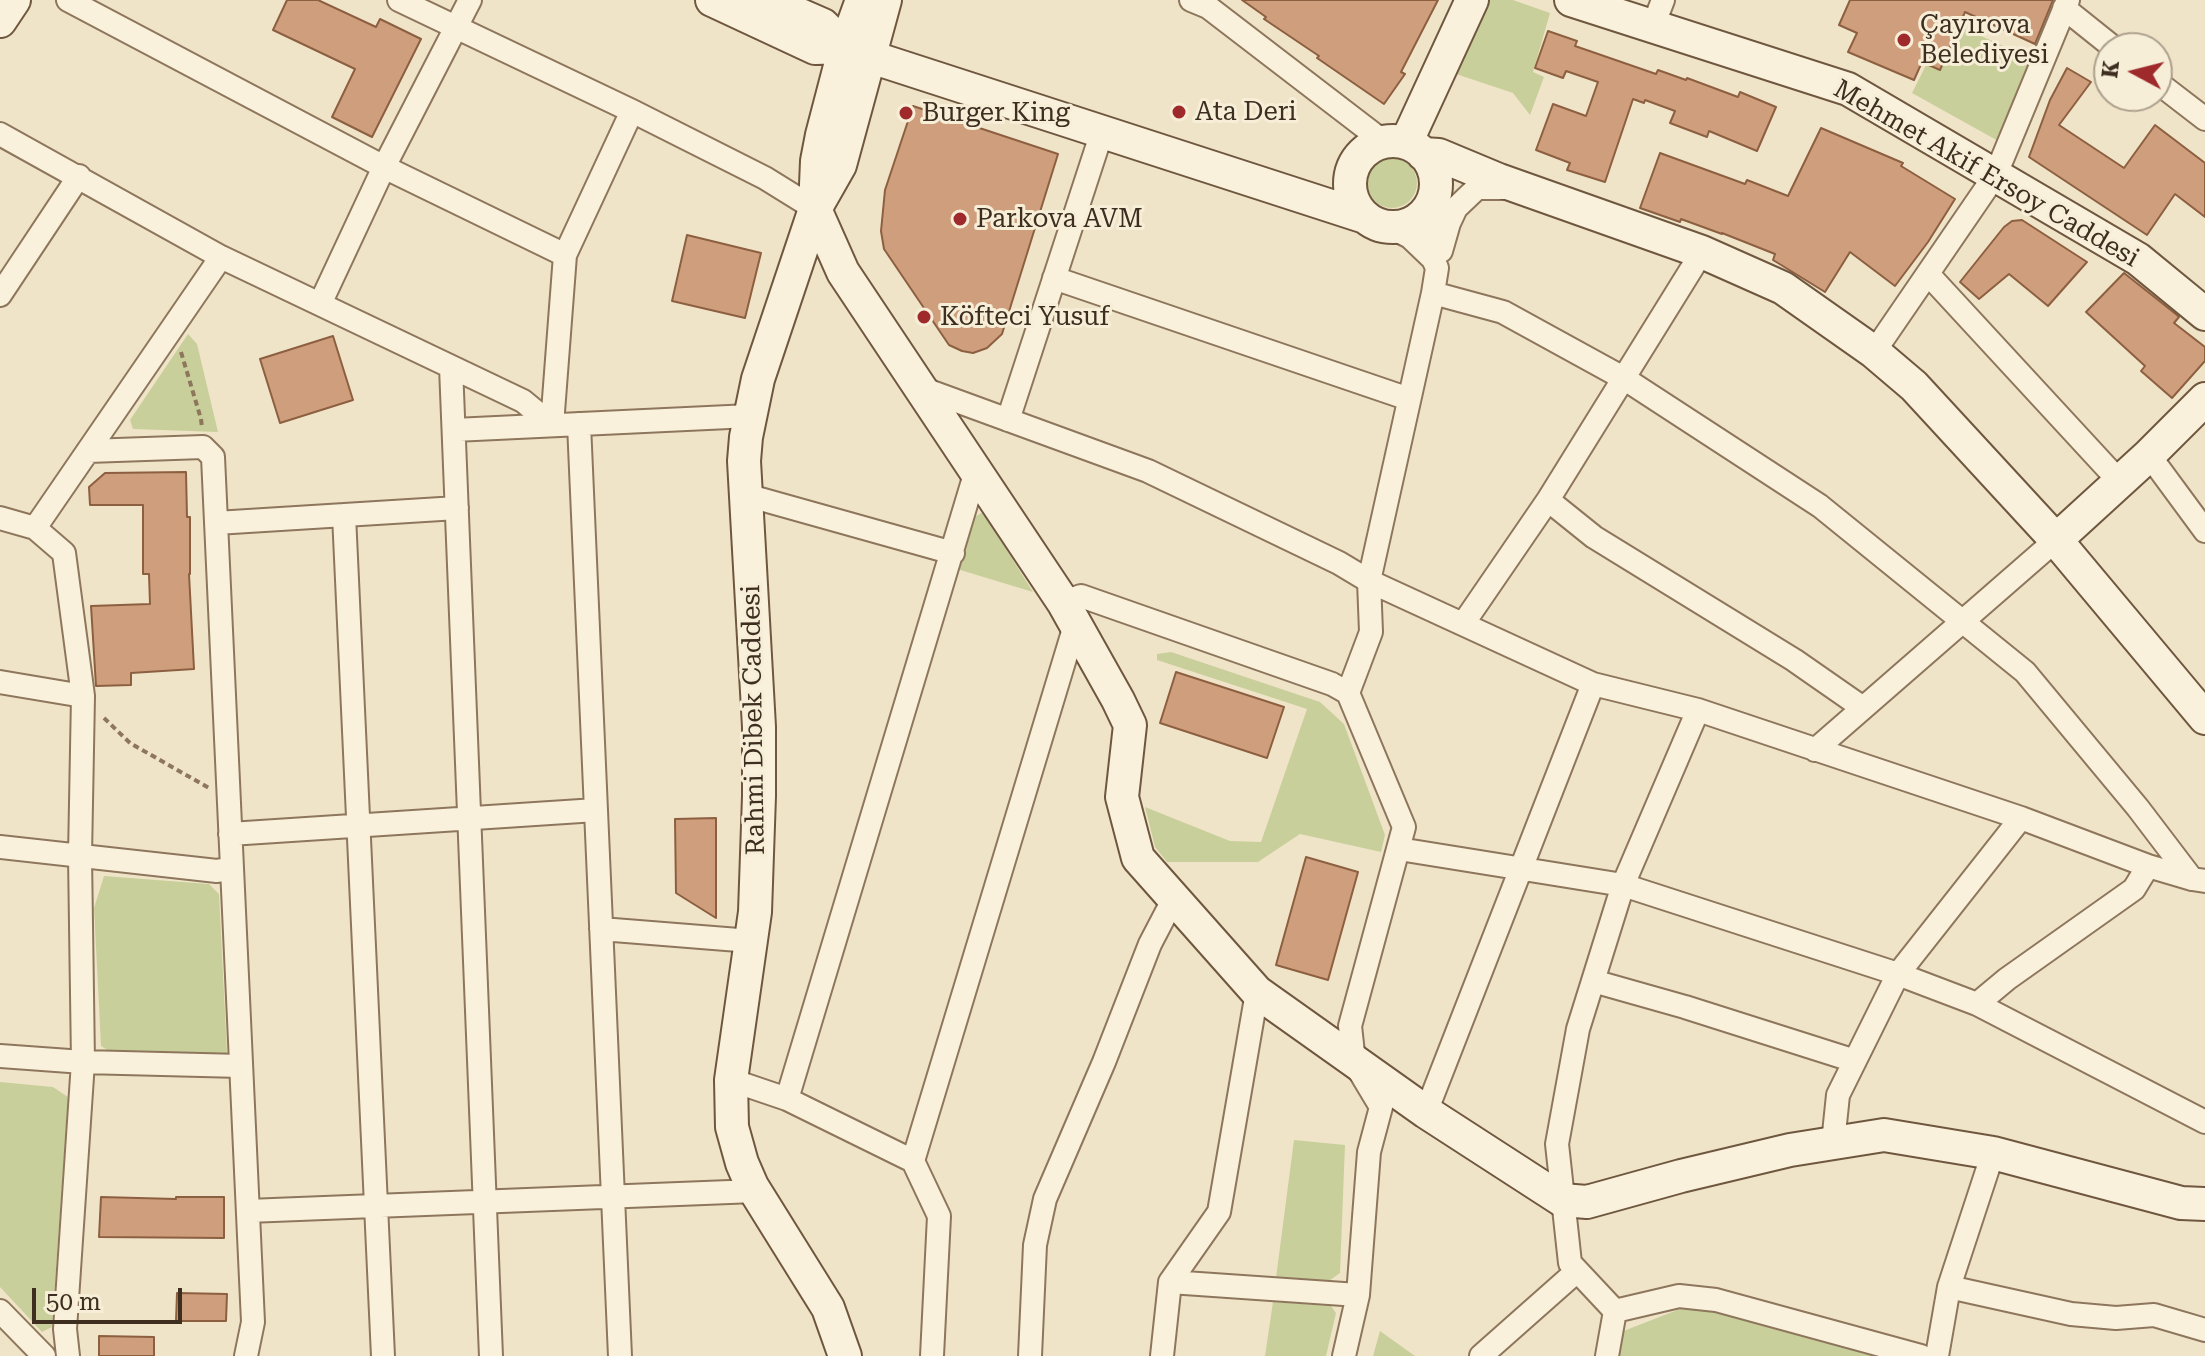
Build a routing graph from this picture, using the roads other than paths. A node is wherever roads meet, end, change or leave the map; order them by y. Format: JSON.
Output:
{"nodes":[{"id":1,"x":14,"y":0,"type":"edge"},
{"id":2,"x":68,"y":0,"type":"edge"},
{"id":3,"x":399,"y":0,"type":"edge"},
{"id":4,"x":470,"y":0,"type":"edge"},
{"id":5,"x":712,"y":0,"type":"edge"},
{"id":6,"x":862,"y":0,"type":"edge"},
{"id":7,"x":885,"y":0,"type":"edge"},
{"id":8,"x":1191,"y":0,"type":"edge"},
{"id":9,"x":1472,"y":0,"type":"edge"},
{"id":10,"x":1571,"y":0,"type":"edge"},
{"id":11,"x":778,"y":2,"type":"edge"},
{"id":12,"x":2066,"y":4,"type":"edge"},
{"id":13,"x":1658,"y":13,"type":"edge"},
{"id":14,"x":0,"y":21,"type":"edge"},
{"id":15,"x":456,"y":27,"type":"junction"},
{"id":16,"x":2097,"y":32,"type":"edge"},
{"id":17,"x":858,"y":52,"type":"junction"},
{"id":18,"x":2173,"y":94,"type":"edge"},
{"id":19,"x":632,"y":111,"type":"junction"},
{"id":20,"x":2205,"y":119,"type":"edge"},
{"id":21,"x":1102,"y":132,"type":"junction"},
{"id":22,"x":0,"y":134,"type":"edge"},
{"id":23,"x":1404,"y":146,"type":"junction"},
{"id":24,"x":384,"y":167,"type":"junction"},
{"id":25,"x":1996,"y":174,"type":"junction"},
{"id":26,"x":79,"y":176,"type":"junction"},
{"id":27,"x":1350,"y":180,"type":"junction"},
{"id":28,"x":1512,"y":185,"type":"junction"},
{"id":29,"x":1434,"y":193,"type":"junction"},
{"id":30,"x":1305,"y":198,"type":"junction"},
{"id":31,"x":815,"y":209,"type":"junction"},
{"id":32,"x":1377,"y":222,"type":"junction"},
{"id":33,"x":1702,"y":252,"type":"junction"},
{"id":34,"x":565,"y":255,"type":"junction"},
{"id":35,"x":221,"y":257,"type":"junction"},
{"id":36,"x":1435,"y":264,"type":"junction"},
{"id":37,"x":1928,"y":274,"type":"junction"},
{"id":38,"x":1054,"y":278,"type":"junction"},
{"id":39,"x":1433,"y":293,"type":"junction"},
{"id":40,"x":0,"y":295,"type":"edge"},
{"id":41,"x":320,"y":304,"type":"junction"},
{"id":42,"x":2205,"y":314,"type":"edge"},
{"id":43,"x":1874,"y":352,"type":"junction"},
{"id":44,"x":451,"y":367,"type":"junction"},
{"id":45,"x":1625,"y":379,"type":"junction"},
{"id":46,"x":921,"y":388,"type":"junction"},
{"id":47,"x":1409,"y":399,"type":"junction"},
{"id":48,"x":2205,"y":399,"type":"edge"},
{"id":49,"x":750,"y":416,"type":"junction"},
{"id":50,"x":1008,"y":420,"type":"junction"},
{"id":51,"x":579,"y":424,"type":"junction"},
{"id":52,"x":552,"y":425,"type":"junction"},
{"id":53,"x":454,"y":430,"type":"junction"},
{"id":54,"x":88,"y":451,"type":"junction"},
{"id":55,"x":2149,"y":455,"type":"junction"},
{"id":56,"x":976,"y":471,"type":"junction"},
{"id":57,"x":2120,"y":482,"type":"junction"},
{"id":58,"x":746,"y":495,"type":"junction"},
{"id":59,"x":1548,"y":500,"type":"junction"},
{"id":60,"x":457,"y":508,"type":"junction"},
{"id":61,"x":344,"y":515,"type":"junction"},
{"id":62,"x":0,"y":518,"type":"edge"},
{"id":63,"x":216,"y":523,"type":"junction"},
{"id":64,"x":35,"y":528,"type":"junction"},
{"id":65,"x":2205,"y":531,"type":"edge"},
{"id":66,"x":2056,"y":540,"type":"junction"},
{"id":67,"x":953,"y":553,"type":"junction"},
{"id":68,"x":1369,"y":581,"type":"junction"},
{"id":69,"x":1069,"y":612,"type":"junction"},
{"id":70,"x":1963,"y":621,"type":"junction"},
{"id":71,"x":1463,"y":624,"type":"junction"},
{"id":72,"x":0,"y":682,"type":"edge"},
{"id":73,"x":1593,"y":684,"type":"junction"},
{"id":74,"x":1348,"y":693,"type":"junction"},
{"id":75,"x":83,"y":696,"type":"junction"},
{"id":76,"x":1863,"y":708,"type":"junction"},
{"id":77,"x":1698,"y":710,"type":"junction"},
{"id":78,"x":2205,"y":718,"type":"edge"},
{"id":79,"x":1815,"y":750,"type":"junction"},
{"id":80,"x":596,"y":810,"type":"junction"},
{"id":81,"x":2021,"y":818,"type":"junction"},
{"id":82,"x":469,"y":819,"type":"junction"},
{"id":83,"x":358,"y":826,"type":"junction"},
{"id":84,"x":230,"y":834,"type":"junction"},
{"id":85,"x":0,"y":847,"type":"edge"},
{"id":86,"x":1399,"y":849,"type":"junction"},
{"id":87,"x":80,"y":856,"type":"junction"},
{"id":88,"x":2148,"y":866,"type":"junction"},
{"id":89,"x":232,"y":868,"type":"junction"},
{"id":90,"x":1521,"y":869,"type":"junction"},
{"id":91,"x":2199,"y":880,"type":"edge"},
{"id":92,"x":1623,"y":885,"type":"junction"},
{"id":93,"x":1174,"y":898,"type":"junction"},
{"id":94,"x":601,"y":929,"type":"junction"},
{"id":95,"x":751,"y":941,"type":"junction"},
{"id":96,"x":1898,"y":974,"type":"junction"},
{"id":97,"x":1593,"y":981,"type":"junction"},
{"id":98,"x":1257,"y":992,"type":"junction"},
{"id":99,"x":1977,"y":1004,"type":"junction"},
{"id":100,"x":0,"y":1056,"type":"edge"},
{"id":101,"x":1855,"y":1061,"type":"junction"},
{"id":102,"x":83,"y":1062,"type":"junction"},
{"id":103,"x":1354,"y":1062,"type":"junction"},
{"id":104,"x":241,"y":1066,"type":"junction"},
{"id":105,"x":731,"y":1080,"type":"junction"},
{"id":106,"x":787,"y":1099,"type":"junction"},
{"id":107,"x":1426,"y":1112,"type":"junction"},
{"id":108,"x":2205,"y":1122,"type":"edge"},
{"id":109,"x":1833,"y":1143,"type":"junction"},
{"id":110,"x":1993,"y":1153,"type":"junction"},
{"id":111,"x":913,"y":1161,"type":"junction"},
{"id":112,"x":755,"y":1191,"type":"junction"},
{"id":113,"x":613,"y":1197,"type":"junction"},
{"id":114,"x":1562,"y":1200,"type":"junction"},
{"id":115,"x":484,"y":1202,"type":"junction"},
{"id":116,"x":2205,"y":1204,"type":"edge"},
{"id":117,"x":376,"y":1206,"type":"junction"},
{"id":118,"x":248,"y":1211,"type":"junction"},
{"id":119,"x":1577,"y":1271,"type":"junction"},
{"id":120,"x":1170,"y":1282,"type":"junction"},
{"id":121,"x":1949,"y":1287,"type":"junction"},
{"id":122,"x":1358,"y":1295,"type":"junction"},
{"id":123,"x":0,"y":1311,"type":"edge"},
{"id":124,"x":1615,"y":1311,"type":"junction"},
{"id":125,"x":2205,"y":1330,"type":"edge"},
{"id":126,"x":44,"y":1356,"type":"edge"},
{"id":127,"x":68,"y":1356,"type":"edge"},
{"id":128,"x":246,"y":1356,"type":"edge"},
{"id":129,"x":383,"y":1356,"type":"edge"},
{"id":130,"x":491,"y":1356,"type":"edge"},
{"id":131,"x":620,"y":1356,"type":"edge"},
{"id":132,"x":845,"y":1356,"type":"edge"},
{"id":133,"x":932,"y":1356,"type":"edge"},
{"id":134,"x":1030,"y":1356,"type":"edge"},
{"id":135,"x":1162,"y":1356,"type":"edge"},
{"id":136,"x":1344,"y":1356,"type":"edge"},
{"id":137,"x":1481,"y":1356,"type":"edge"},
{"id":138,"x":1607,"y":1356,"type":"edge"},
{"id":139,"x":1921,"y":1356,"type":"edge"},
{"id":140,"x":1937,"y":1356,"type":"edge"}],
"edges":[{"from":1,"to":14,"type":"street"},
{"from":2,"to":24,"type":"street"},
{"from":3,"to":15,"type":"street"},
{"from":4,"to":15,"type":"street"},
{"from":5,"to":17,"type":"street"},
{"from":6,"to":17,"type":"street","name":"Rahmi Dibek Caddesi"},
{"from":7,"to":17,"type":"street","name":"Rahmi Dibek Caddesi"},
{"from":8,"to":23,"type":"street"},
{"from":9,"to":23,"type":"street"},
{"from":10,"to":13,"type":"street","name":"Mehmet Akif Ersoy Caddesi"},
{"from":11,"to":17,"type":"street"},
{"from":12,"to":16,"type":"street"},
{"from":12,"to":25,"type":"street"},
{"from":13,"to":25,"type":"street","name":"Mehmet Akif Ersoy Caddesi"},
{"from":15,"to":19,"type":"street"},
{"from":15,"to":24,"type":"street"},
{"from":17,"to":21,"type":"street"},
{"from":17,"to":31,"type":"street","name":"Rahmi Dibek Caddesi"},
{"from":18,"to":20,"type":"street"},
{"from":19,"to":31,"type":"street"},
{"from":19,"to":34,"type":"street"},
{"from":21,"to":30,"type":"street"},
{"from":21,"to":38,"type":"street"},
{"from":22,"to":26,"type":"street"},
{"from":23,"to":27,"type":"street"},
{"from":23,"to":28,"type":"street"},
{"from":23,"to":29,"type":"street"},
{"from":24,"to":34,"type":"street"},
{"from":24,"to":41,"type":"street"},
{"from":25,"to":37,"type":"street"},
{"from":25,"to":42,"type":"street","name":"Mehmet Akif Ersoy Caddesi"},
{"from":26,"to":35,"type":"street"},
{"from":26,"to":40,"type":"street"},
{"from":27,"to":30,"type":"street"},
{"from":27,"to":32,"type":"street"},
{"from":28,"to":29,"type":"street"},
{"from":28,"to":33,"type":"street"},
{"from":28,"to":36,"type":"street"},
{"from":29,"to":32,"type":"street"},
{"from":29,"to":36,"type":"street"},
{"from":30,"to":32,"type":"street"},
{"from":31,"to":46,"type":"street"},
{"from":31,"to":49,"type":"street","name":"Rahmi Dibek Caddesi"},
{"from":32,"to":36,"type":"street"},
{"from":33,"to":43,"type":"street"},
{"from":33,"to":45,"type":"street"},
{"from":34,"to":52,"type":"street"},
{"from":35,"to":41,"type":"street"},
{"from":35,"to":54,"type":"street"},
{"from":36,"to":39,"type":"street"},
{"from":37,"to":43,"type":"street"},
{"from":37,"to":57,"type":"street"},
{"from":38,"to":47,"type":"street"},
{"from":38,"to":50,"type":"street"},
{"from":39,"to":45,"type":"street"},
{"from":39,"to":47,"type":"street"},
{"from":41,"to":44,"type":"street"},
{"from":43,"to":66,"type":"street"},
{"from":44,"to":52,"type":"street"},
{"from":44,"to":53,"type":"street"},
{"from":45,"to":59,"type":"street"},
{"from":45,"to":70,"type":"street"},
{"from":46,"to":50,"type":"street"},
{"from":46,"to":56,"type":"street"},
{"from":47,"to":68,"type":"street"},
{"from":48,"to":55,"type":"street"},
{"from":49,"to":51,"type":"street"},
{"from":49,"to":58,"type":"street","name":"Rahmi Dibek Caddesi"},
{"from":50,"to":68,"type":"street"},
{"from":51,"to":52,"type":"street"},
{"from":51,"to":80,"type":"street"},
{"from":52,"to":53,"type":"street"},
{"from":53,"to":60,"type":"street"},
{"from":54,"to":63,"type":"street"},
{"from":54,"to":64,"type":"street"},
{"from":55,"to":57,"type":"street"},
{"from":55,"to":65,"type":"street"},
{"from":56,"to":67,"type":"street"},
{"from":56,"to":69,"type":"street"},
{"from":57,"to":66,"type":"street"},
{"from":58,"to":67,"type":"street"},
{"from":58,"to":95,"type":"street","name":"Rahmi Dibek Caddesi"},
{"from":59,"to":71,"type":"street"},
{"from":59,"to":76,"type":"street"},
{"from":60,"to":61,"type":"street"},
{"from":60,"to":82,"type":"street"},
{"from":61,"to":63,"type":"street"},
{"from":61,"to":83,"type":"street"},
{"from":62,"to":64,"type":"street"},
{"from":63,"to":84,"type":"street"},
{"from":64,"to":75,"type":"street"},
{"from":66,"to":70,"type":"street"},
{"from":66,"to":78,"type":"street"},
{"from":67,"to":106,"type":"street"},
{"from":68,"to":71,"type":"street"},
{"from":68,"to":74,"type":"street"},
{"from":69,"to":74,"type":"street"},
{"from":69,"to":93,"type":"street"},
{"from":69,"to":111,"type":"street"},
{"from":70,"to":76,"type":"street"},
{"from":70,"to":91,"type":"street"},
{"from":71,"to":73,"type":"street"},
{"from":72,"to":75,"type":"street"},
{"from":73,"to":77,"type":"street"},
{"from":73,"to":90,"type":"street"},
{"from":74,"to":86,"type":"street"},
{"from":75,"to":87,"type":"street"},
{"from":76,"to":79,"type":"street"},
{"from":77,"to":79,"type":"street"},
{"from":77,"to":92,"type":"street"},
{"from":79,"to":81,"type":"street"},
{"from":80,"to":82,"type":"street"},
{"from":80,"to":94,"type":"street"},
{"from":81,"to":88,"type":"street"},
{"from":81,"to":96,"type":"street"},
{"from":82,"to":83,"type":"street"},
{"from":82,"to":115,"type":"street"},
{"from":83,"to":84,"type":"street"},
{"from":83,"to":117,"type":"street"},
{"from":84,"to":89,"type":"street"},
{"from":85,"to":87,"type":"street"},
{"from":86,"to":90,"type":"street"},
{"from":86,"to":103,"type":"street"},
{"from":87,"to":89,"type":"street"},
{"from":87,"to":102,"type":"street"},
{"from":88,"to":91,"type":"street"},
{"from":88,"to":99,"type":"street"},
{"from":89,"to":104,"type":"street"},
{"from":90,"to":92,"type":"street"},
{"from":90,"to":107,"type":"street"},
{"from":92,"to":96,"type":"street"},
{"from":92,"to":97,"type":"street"},
{"from":93,"to":98,"type":"street"},
{"from":93,"to":134,"type":"street"},
{"from":94,"to":95,"type":"street"},
{"from":94,"to":113,"type":"street"},
{"from":95,"to":105,"type":"street","name":"Rahmi Dibek Caddesi"},
{"from":96,"to":99,"type":"street"},
{"from":96,"to":101,"type":"street"},
{"from":97,"to":101,"type":"street"},
{"from":97,"to":114,"type":"street"},
{"from":98,"to":103,"type":"street"},
{"from":98,"to":120,"type":"street"},
{"from":99,"to":108,"type":"street"},
{"from":100,"to":102,"type":"street"},
{"from":101,"to":109,"type":"street"},
{"from":102,"to":104,"type":"street"},
{"from":102,"to":127,"type":"street"},
{"from":103,"to":107,"type":"street"},
{"from":103,"to":122,"type":"street"},
{"from":104,"to":118,"type":"street"},
{"from":105,"to":106,"type":"street"},
{"from":105,"to":112,"type":"street","name":"Rahmi Dibek Caddesi"},
{"from":106,"to":111,"type":"street"},
{"from":107,"to":114,"type":"street"},
{"from":109,"to":110,"type":"street"},
{"from":109,"to":114,"type":"street"},
{"from":110,"to":116,"type":"street"},
{"from":110,"to":121,"type":"street"},
{"from":111,"to":133,"type":"street"},
{"from":112,"to":113,"type":"street"},
{"from":112,"to":132,"type":"street","name":"Rahmi Dibek Caddesi"},
{"from":113,"to":115,"type":"street"},
{"from":113,"to":131,"type":"street"},
{"from":114,"to":119,"type":"street"},
{"from":115,"to":117,"type":"street"},
{"from":115,"to":130,"type":"street"},
{"from":117,"to":118,"type":"street"},
{"from":117,"to":129,"type":"street"},
{"from":118,"to":128,"type":"street"},
{"from":119,"to":124,"type":"street"},
{"from":119,"to":137,"type":"street"},
{"from":120,"to":122,"type":"street"},
{"from":120,"to":135,"type":"street"},
{"from":121,"to":125,"type":"street"},
{"from":121,"to":140,"type":"street"},
{"from":122,"to":136,"type":"street"},
{"from":123,"to":126,"type":"street"},
{"from":124,"to":138,"type":"street"},
{"from":124,"to":139,"type":"street"}]}
